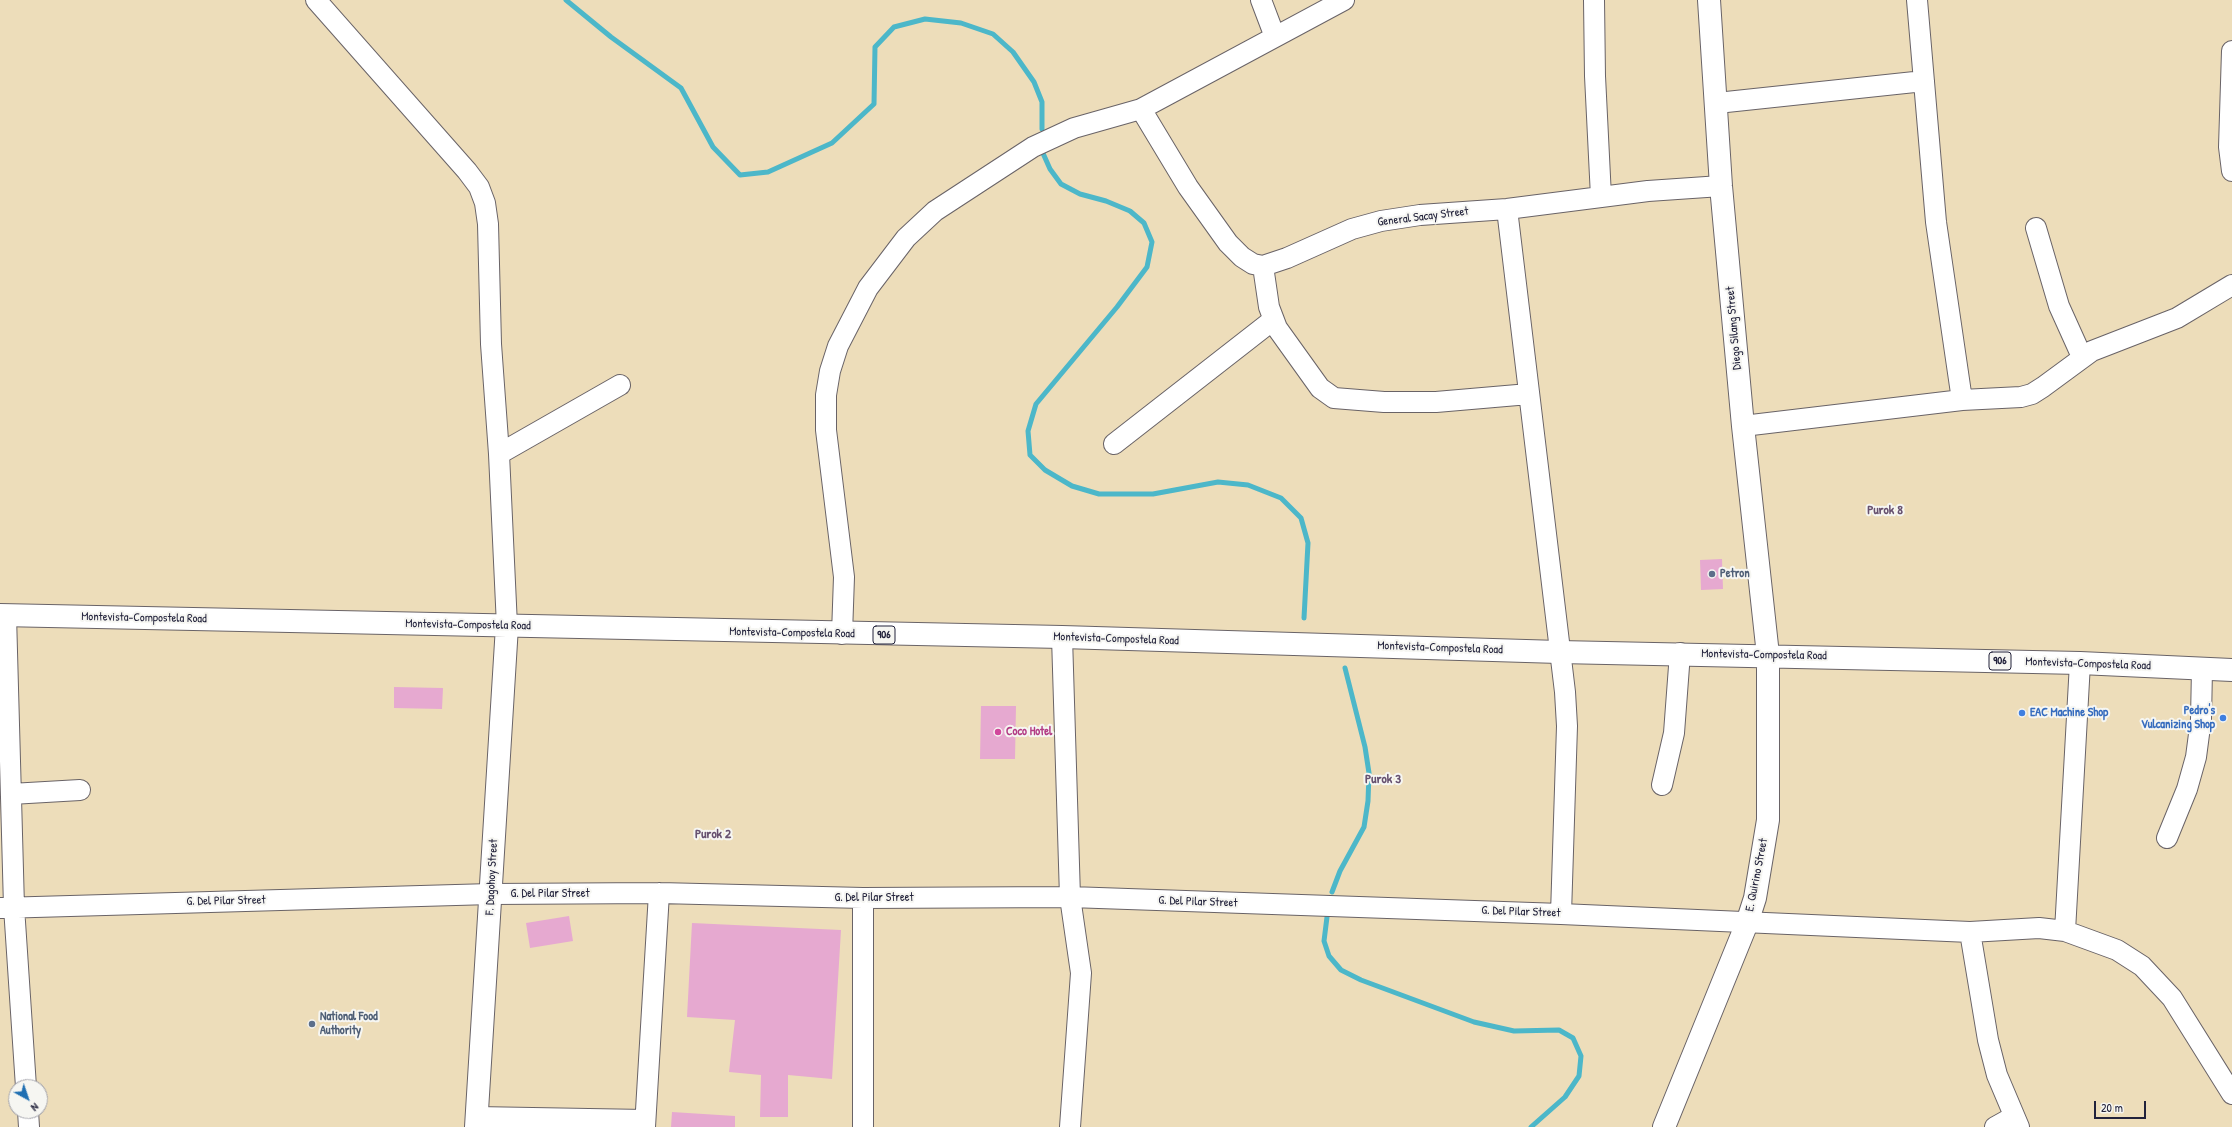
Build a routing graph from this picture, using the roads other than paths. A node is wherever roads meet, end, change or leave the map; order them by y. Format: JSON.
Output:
{"nodes":[{"id":1,"x":316,"y":0,"type":"edge"},
{"id":2,"x":1260,"y":0,"type":"edge"},
{"id":3,"x":1344,"y":0,"type":"edge"},
{"id":4,"x":1594,"y":0,"type":"edge"},
{"id":5,"x":1709,"y":0,"type":"edge"},
{"id":6,"x":1917,"y":0,"type":"edge"},
{"id":7,"x":1275,"y":37,"type":"junction"},
{"id":8,"x":2231,"y":60,"type":"edge"},
{"id":9,"x":1924,"y":82,"type":"junction"},
{"id":10,"x":1716,"y":103,"type":"junction"},
{"id":11,"x":1141,"y":109,"type":"junction"},
{"id":12,"x":2232,"y":171,"type":"edge"},
{"id":13,"x":1721,"y":186,"type":"junction"},
{"id":14,"x":1601,"y":197,"type":"junction"},
{"id":15,"x":1507,"y":208,"type":"junction"},
{"id":16,"x":2036,"y":228,"type":"dead end"},
{"id":17,"x":1263,"y":266,"type":"junction"},
{"id":18,"x":2232,"y":285,"type":"edge"},
{"id":19,"x":1273,"y":320,"type":"junction"},
{"id":20,"x":2082,"y":357,"type":"junction"},
{"id":21,"x":620,"y":385,"type":"dead end"},
{"id":22,"x":1529,"y":394,"type":"junction"},
{"id":23,"x":1962,"y":400,"type":"junction"},
{"id":24,"x":1743,"y":426,"type":"junction"},
{"id":25,"x":1114,"y":444,"type":"dead end"},
{"id":26,"x":499,"y":454,"type":"junction"},
{"id":27,"x":3,"y":615,"type":"edge"},
{"id":28,"x":507,"y":626,"type":"junction"},
{"id":29,"x":842,"y":634,"type":"junction"},
{"id":30,"x":1062,"y":638,"type":"junction"},
{"id":31,"x":1559,"y":652,"type":"junction"},
{"id":32,"x":1680,"y":653,"type":"junction"},
{"id":33,"x":1768,"y":655,"type":"junction"},
{"id":34,"x":2080,"y":662,"type":"junction"},
{"id":35,"x":2202,"y":669,"type":"junction"},
{"id":36,"x":2232,"y":670,"type":"edge"},
{"id":37,"x":1662,"y":785,"type":"dead end"},
{"id":38,"x":80,"y":790,"type":"dead end"},
{"id":39,"x":10,"y":794,"type":"junction"},
{"id":40,"x":2167,"y":838,"type":"dead end"},
{"id":41,"x":659,"y":893,"type":"junction"},
{"id":42,"x":491,"y":894,"type":"junction"},
{"id":43,"x":1070,"y":897,"type":"junction"},
{"id":44,"x":863,"y":898,"type":"junction"},
{"id":45,"x":7,"y":908,"type":"edge"},
{"id":46,"x":1561,"y":914,"type":"junction"},
{"id":47,"x":1747,"y":923,"type":"junction"},
{"id":48,"x":2065,"y":931,"type":"junction"},
{"id":49,"x":1970,"y":932,"type":"junction"},
{"id":50,"x":25,"y":1079,"type":"edge"},
{"id":51,"x":2232,"y":1094,"type":"edge"},
{"id":52,"x":476,"y":1122,"type":"edge"},
{"id":53,"x":2016,"y":1122,"type":"edge"},
{"id":54,"x":645,"y":1124,"type":"edge"},
{"id":55,"x":863,"y":1127,"type":"edge"},
{"id":56,"x":1070,"y":1127,"type":"edge"},
{"id":57,"x":1664,"y":1127,"type":"edge"},
{"id":58,"x":1995,"y":1127,"type":"edge"}],
"edges":[{"from":1,"to":26,"type":"street"},
{"from":2,"to":7,"type":"street"},
{"from":3,"to":7,"type":"street"},
{"from":4,"to":14,"type":"street"},
{"from":5,"to":10,"type":"main road","name":"Diego Silang Street"},
{"from":6,"to":9,"type":"street"},
{"from":7,"to":11,"type":"street"},
{"from":8,"to":12,"type":"street"},
{"from":9,"to":10,"type":"street"},
{"from":9,"to":23,"type":"street"},
{"from":10,"to":13,"type":"main road","name":"Diego Silang Street"},
{"from":11,"to":17,"type":"street"},
{"from":11,"to":29,"type":"street"},
{"from":13,"to":14,"type":"street","name":"General Sacay Street"},
{"from":13,"to":24,"type":"main road","name":"Diego Silang Street"},
{"from":14,"to":15,"type":"street","name":"General Sacay Street"},
{"from":15,"to":17,"type":"street","name":"General Sacay Street"},
{"from":15,"to":22,"type":"street"},
{"from":16,"to":20,"type":"street"},
{"from":17,"to":19,"type":"street"},
{"from":18,"to":20,"type":"street"},
{"from":19,"to":22,"type":"street"},
{"from":19,"to":25,"type":"street"},
{"from":20,"to":23,"type":"street"},
{"from":21,"to":26,"type":"street"},
{"from":22,"to":31,"type":"street"},
{"from":23,"to":24,"type":"street"},
{"from":24,"to":33,"type":"main road","name":"Diego Silang Street"},
{"from":26,"to":28,"type":"street"},
{"from":27,"to":28,"type":"main road","name":"Montevista-Compostela Road","number":"906"},
{"from":27,"to":39,"type":"street"},
{"from":28,"to":29,"type":"main road","name":"Montevista-Compostela Road","number":"906"},
{"from":28,"to":42,"type":"main road","name":"F. Dagohoy Street"},
{"from":29,"to":30,"type":"main road","name":"Montevista-Compostela Road","number":"906"},
{"from":30,"to":31,"type":"main road","name":"Montevista-Compostela Road","number":"906"},
{"from":30,"to":43,"type":"street"},
{"from":31,"to":32,"type":"main road","name":"Montevista-Compostela Road","number":"906"},
{"from":31,"to":46,"type":"street"},
{"from":32,"to":33,"type":"main road","name":"Montevista-Compostela Road","number":"906"},
{"from":32,"to":37,"type":"street"},
{"from":33,"to":34,"type":"main road","name":"Montevista-Compostela Road","number":"906"},
{"from":33,"to":47,"type":"main road","name":"E. Quirino Street"},
{"from":34,"to":35,"type":"main road","name":"Montevista-Compostela Road","number":"906"},
{"from":34,"to":48,"type":"street"},
{"from":35,"to":36,"type":"main road","name":"Montevista-Compostela Road","number":"906"},
{"from":35,"to":40,"type":"street"},
{"from":38,"to":39,"type":"street"},
{"from":39,"to":45,"type":"street"},
{"from":41,"to":42,"type":"street","name":"G. Del Pilar Street"},
{"from":41,"to":44,"type":"street","name":"G. Del Pilar Street"},
{"from":41,"to":54,"type":"street"},
{"from":42,"to":45,"type":"street","name":"G. Del Pilar Street"},
{"from":42,"to":52,"type":"main road","name":"F. Dagohoy Street"},
{"from":43,"to":44,"type":"street","name":"G. Del Pilar Street"},
{"from":43,"to":46,"type":"street","name":"G. Del Pilar Street"},
{"from":43,"to":56,"type":"street"},
{"from":44,"to":55,"type":"street"},
{"from":45,"to":50,"type":"street"},
{"from":46,"to":47,"type":"street","name":"G. Del Pilar Street"},
{"from":47,"to":49,"type":"street","name":"G. Del Pilar Street"},
{"from":47,"to":57,"type":"main road","name":"E. Quirino Street"},
{"from":48,"to":49,"type":"street","name":"G. Del Pilar Street"},
{"from":48,"to":51,"type":"street","name":"G. Del Pilar Street"},
{"from":49,"to":53,"type":"street"},
{"from":52,"to":54,"type":"street"},
{"from":53,"to":58,"type":"street"}]}
